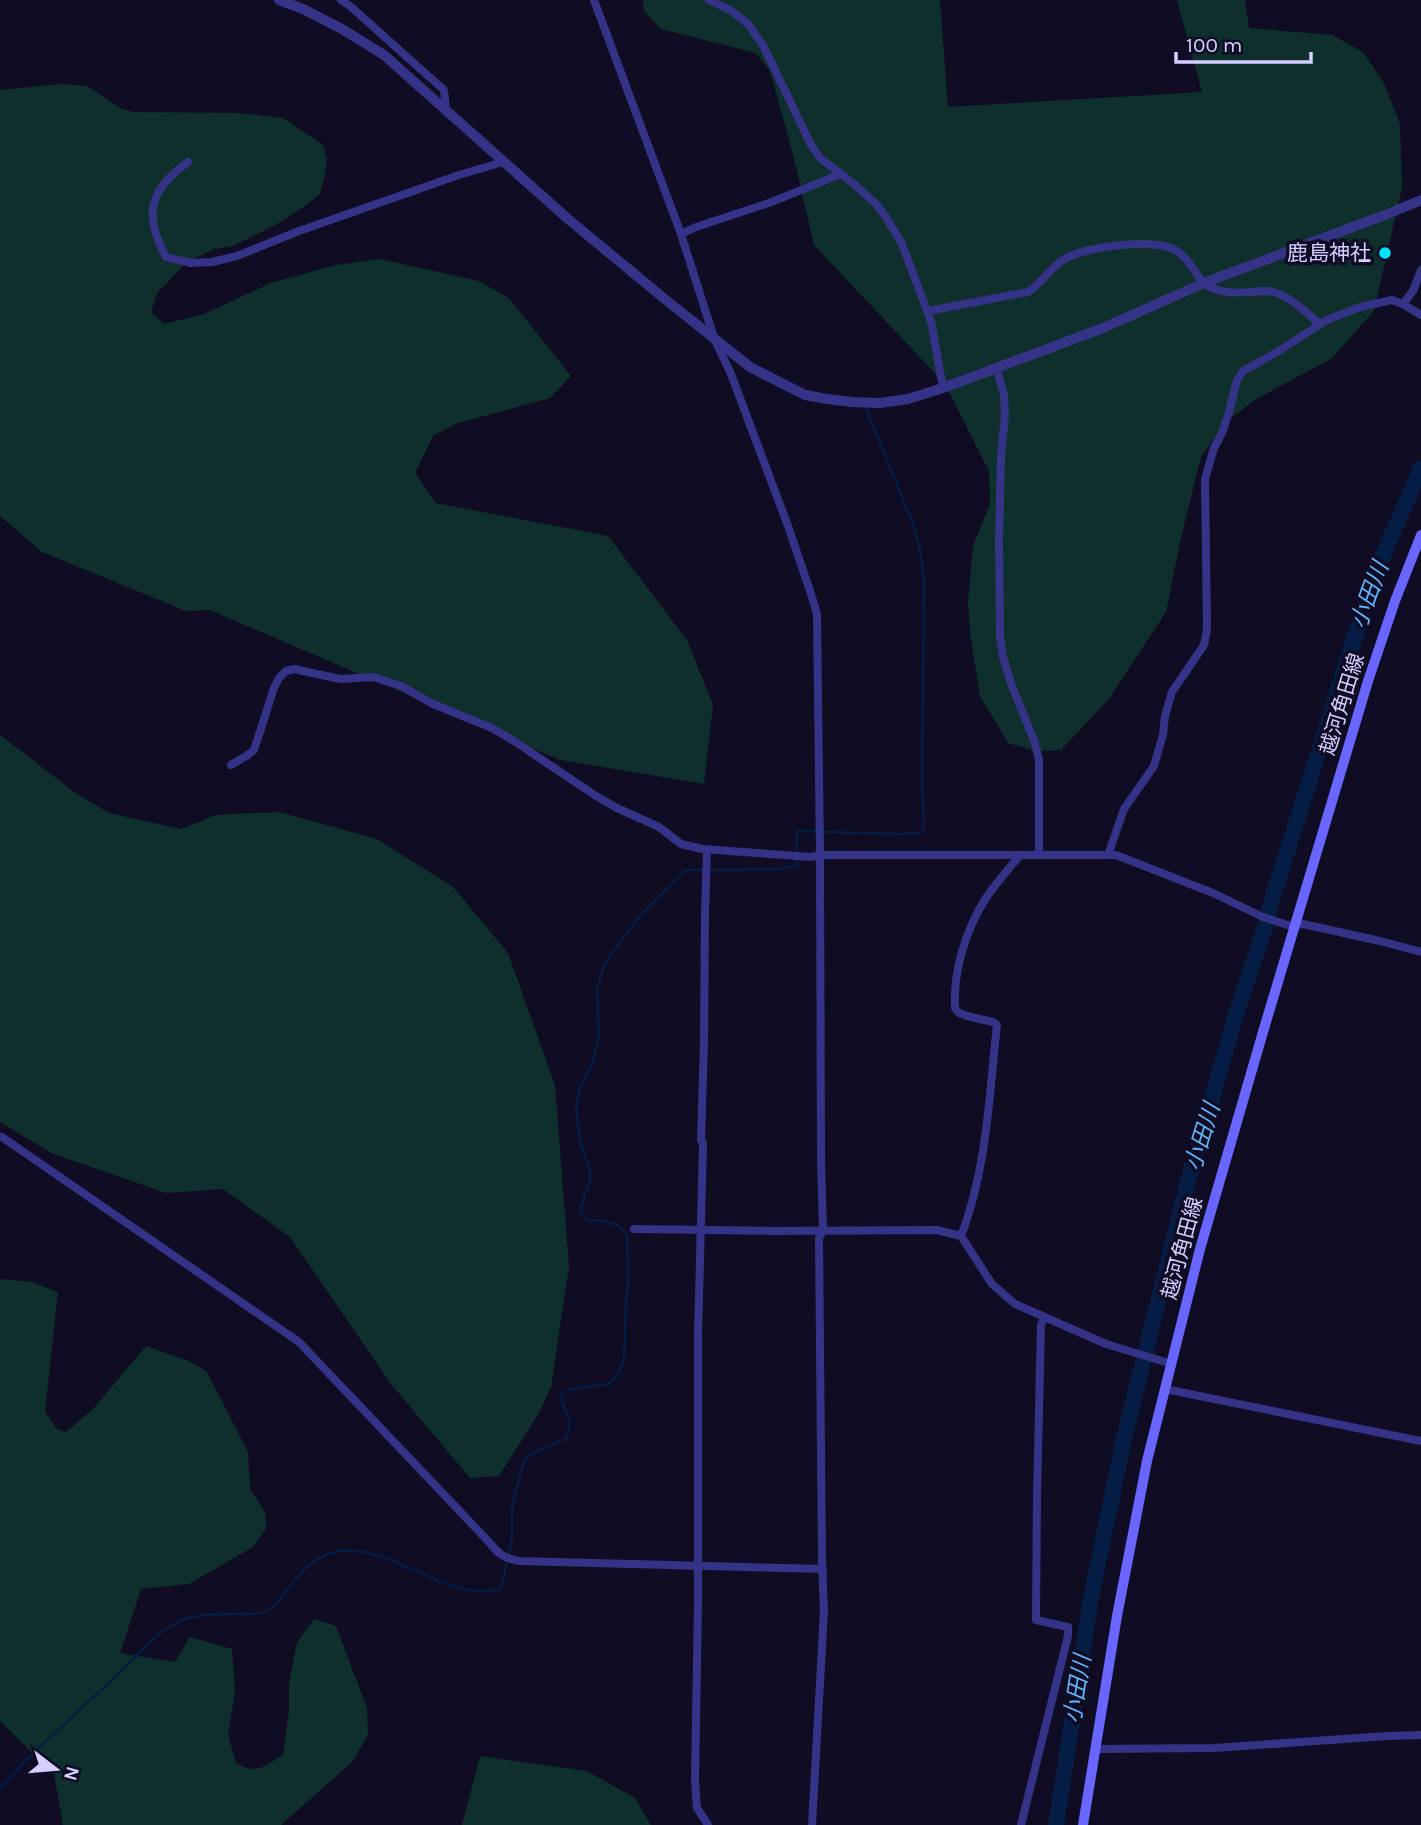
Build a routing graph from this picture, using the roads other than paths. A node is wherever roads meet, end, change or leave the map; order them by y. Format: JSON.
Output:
{"nodes":[{"id":1,"x":279,"y":0,"type":"edge"},
{"id":2,"x":341,"y":0,"type":"edge"},
{"id":3,"x":594,"y":0,"type":"edge"},
{"id":4,"x":709,"y":0,"type":"edge"},
{"id":5,"x":446,"y":109,"type":"junction"},
{"id":6,"x":188,"y":162,"type":"dead end"},
{"id":7,"x":503,"y":162,"type":"junction"},
{"id":8,"x":841,"y":174,"type":"junction"},
{"id":9,"x":1421,"y":200,"type":"edge"},
{"id":10,"x":681,"y":234,"type":"junction"},
{"id":11,"x":1421,"y":271,"type":"edge"},
{"id":12,"x":1204,"y":283,"type":"junction"},
{"id":13,"x":1403,"y":304,"type":"junction"},
{"id":14,"x":928,"y":310,"type":"junction"},
{"id":15,"x":1421,"y":315,"type":"edge"},
{"id":16,"x":1320,"y":324,"type":"junction"},
{"id":17,"x":714,"y":338,"type":"junction"},
{"id":18,"x":996,"y":367,"type":"junction"},
{"id":19,"x":943,"y":388,"type":"junction"},
{"id":20,"x":1421,"y":535,"type":"edge"},
{"id":21,"x":231,"y":765,"type":"dead end"},
{"id":22,"x":707,"y":849,"type":"junction"},
{"id":23,"x":820,"y":855,"type":"junction"},
{"id":24,"x":1020,"y":855,"type":"junction"},
{"id":25,"x":1040,"y":855,"type":"junction"},
{"id":26,"x":1108,"y":855,"type":"junction"},
{"id":27,"x":1296,"y":925,"type":"junction"},
{"id":28,"x":1421,"y":952,"type":"edge"},
{"id":29,"x":2,"y":1138,"type":"dead end"},
{"id":30,"x":634,"y":1229,"type":"dead end"},
{"id":31,"x":701,"y":1231,"type":"junction"},
{"id":32,"x":823,"y":1231,"type":"junction"},
{"id":33,"x":961,"y":1236,"type":"junction"},
{"id":34,"x":1044,"y":1318,"type":"junction"},
{"id":35,"x":1172,"y":1364,"type":"junction"},
{"id":36,"x":1166,"y":1389,"type":"junction"},
{"id":37,"x":1421,"y":1441,"type":"edge"},
{"id":38,"x":697,"y":1565,"type":"junction"},
{"id":39,"x":823,"y":1569,"type":"junction"},
{"id":40,"x":1421,"y":1735,"type":"edge"},
{"id":41,"x":1095,"y":1749,"type":"junction"},
{"id":42,"x":708,"y":1825,"type":"edge"},
{"id":43,"x":812,"y":1825,"type":"edge"},
{"id":44,"x":1021,"y":1825,"type":"edge"},
{"id":45,"x":1083,"y":1825,"type":"edge"}],
"edges":[{"from":1,"to":5,"type":"street"},
{"from":2,"to":5,"type":"street"},
{"from":3,"to":10,"type":"street"},
{"from":4,"to":8,"type":"street"},
{"from":5,"to":7,"type":"street"},
{"from":6,"to":7,"type":"street"},
{"from":7,"to":17,"type":"street"},
{"from":8,"to":10,"type":"street"},
{"from":8,"to":14,"type":"street"},
{"from":9,"to":12,"type":"street"},
{"from":10,"to":17,"type":"street"},
{"from":11,"to":13,"type":"street"},
{"from":12,"to":14,"type":"street"},
{"from":12,"to":16,"type":"street"},
{"from":12,"to":18,"type":"street"},
{"from":13,"to":15,"type":"street"},
{"from":13,"to":16,"type":"street"},
{"from":14,"to":19,"type":"street"},
{"from":16,"to":26,"type":"street"},
{"from":17,"to":19,"type":"street"},
{"from":17,"to":23,"type":"street"},
{"from":18,"to":19,"type":"street"},
{"from":18,"to":25,"type":"street"},
{"from":20,"to":27,"type":"main road","name":"越河角田線"},
{"from":21,"to":22,"type":"street"},
{"from":22,"to":23,"type":"street"},
{"from":22,"to":31,"type":"street"},
{"from":23,"to":24,"type":"street"},
{"from":23,"to":32,"type":"street"},
{"from":24,"to":25,"type":"street"},
{"from":24,"to":33,"type":"street"},
{"from":25,"to":26,"type":"street"},
{"from":26,"to":27,"type":"street"},
{"from":27,"to":28,"type":"street"},
{"from":27,"to":35,"type":"main road","name":"越河角田線"},
{"from":29,"to":38,"type":"street"},
{"from":30,"to":31,"type":"street"},
{"from":31,"to":32,"type":"street"},
{"from":31,"to":38,"type":"street"},
{"from":32,"to":33,"type":"street"},
{"from":32,"to":39,"type":"street"},
{"from":33,"to":34,"type":"street"},
{"from":34,"to":35,"type":"street"},
{"from":34,"to":44,"type":"street"},
{"from":35,"to":36,"type":"main road","name":"越河角田線"},
{"from":36,"to":37,"type":"street"},
{"from":36,"to":41,"type":"main road","name":"越河角田線"},
{"from":38,"to":39,"type":"street"},
{"from":38,"to":42,"type":"street"},
{"from":39,"to":43,"type":"street"},
{"from":40,"to":41,"type":"street"},
{"from":41,"to":45,"type":"main road","name":"越河角田線"}]}
